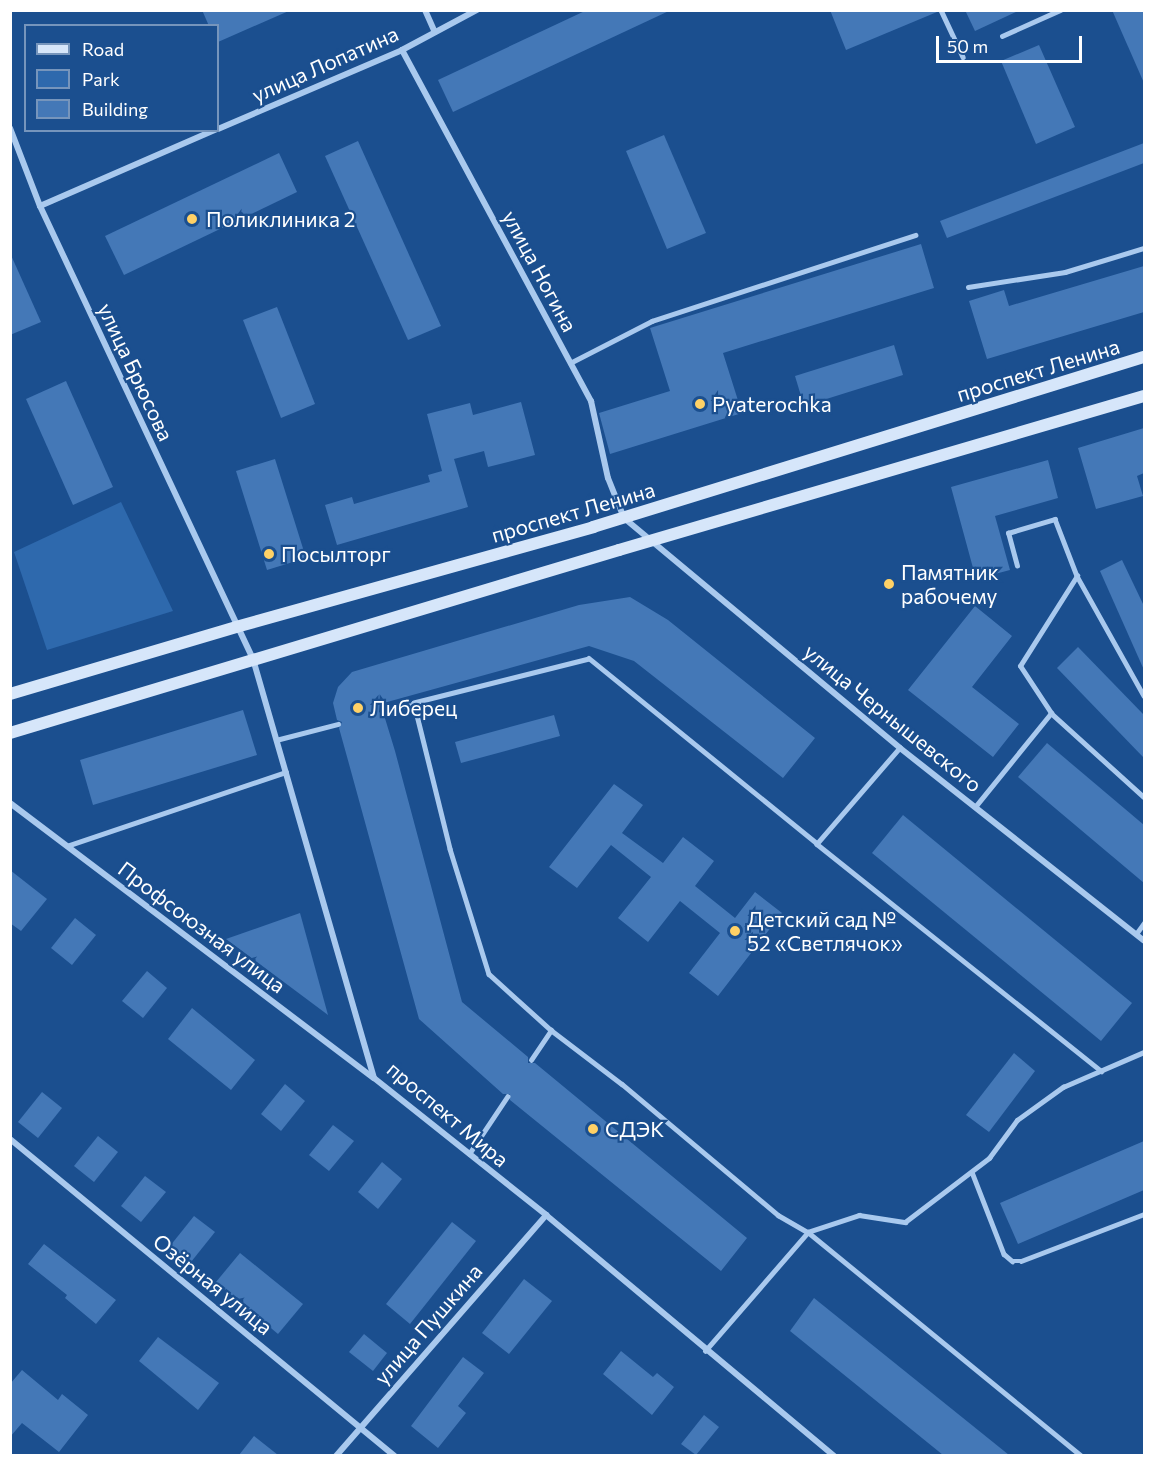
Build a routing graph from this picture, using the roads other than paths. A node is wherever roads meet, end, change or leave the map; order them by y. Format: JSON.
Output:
{"nodes":[{"id":1,"x":425,"y":10,"type":"edge"},
{"id":2,"x":477,"y":10,"type":"edge"},
{"id":3,"x":941,"y":10,"type":"edge"},
{"id":4,"x":1060,"y":10,"type":"edge"},
{"id":5,"x":435,"y":32,"type":"junction"},
{"id":6,"x":1002,"y":36,"type":"dead end"},
{"id":7,"x":402,"y":50,"type":"junction"},
{"id":8,"x":963,"y":57,"type":"dead end"},
{"id":9,"x":10,"y":128,"type":"edge"},
{"id":10,"x":219,"y":129,"type":"edge"},
{"id":11,"x":211,"y":132,"type":"edge"},
{"id":12,"x":40,"y":206,"type":"junction"},
{"id":13,"x":915,"y":235,"type":"dead end"},
{"id":14,"x":1144,"y":248,"type":"edge"},
{"id":15,"x":968,"y":288,"type":"dead end"},
{"id":16,"x":1144,"y":357,"type":"edge"},
{"id":17,"x":570,"y":363,"type":"junction"},
{"id":18,"x":1144,"y":396,"type":"edge"},
{"id":19,"x":624,"y":518,"type":"junction"},
{"id":20,"x":649,"y":541,"type":"junction"},
{"id":21,"x":1017,"y":566,"type":"dead end"},
{"id":22,"x":1077,"y":576,"type":"junction"},
{"id":23,"x":236,"y":627,"type":"junction"},
{"id":24,"x":253,"y":659,"type":"junction"},
{"id":25,"x":10,"y":694,"type":"edge"},
{"id":26,"x":1144,"y":696,"type":"edge"},
{"id":27,"x":414,"y":703,"type":"junction"},
{"id":28,"x":383,"y":711,"type":"dead end"},
{"id":29,"x":1051,"y":713,"type":"junction"},
{"id":30,"x":338,"y":724,"type":"dead end"},
{"id":31,"x":10,"y":733,"type":"edge"},
{"id":32,"x":276,"y":740,"type":"junction"},
{"id":33,"x":900,"y":748,"type":"junction"},
{"id":34,"x":286,"y":772,"type":"junction"},
{"id":35,"x":1144,"y":797,"type":"edge"},
{"id":36,"x":10,"y":802,"type":"edge"},
{"id":37,"x":975,"y":807,"type":"junction"},
{"id":38,"x":817,"y":844,"type":"junction"},
{"id":39,"x":67,"y":846,"type":"junction"},
{"id":40,"x":1144,"y":923,"type":"edge"},
{"id":41,"x":1136,"y":934,"type":"junction"},
{"id":42,"x":1144,"y":941,"type":"edge"},
{"id":43,"x":551,"y":1030,"type":"junction"},
{"id":44,"x":1144,"y":1052,"type":"edge"},
{"id":45,"x":531,"y":1060,"type":"dead end"},
{"id":46,"x":1101,"y":1071,"type":"junction"},
{"id":47,"x":374,"y":1078,"type":"junction"},
{"id":48,"x":507,"y":1097,"type":"dead end"},
{"id":49,"x":10,"y":1139,"type":"edge"},
{"id":50,"x":469,"y":1154,"type":"junction"},
{"id":51,"x":972,"y":1172,"type":"junction"},
{"id":52,"x":1144,"y":1214,"type":"edge"},
{"id":53,"x":546,"y":1215,"type":"junction"},
{"id":54,"x":808,"y":1232,"type":"junction"},
{"id":55,"x":705,"y":1351,"type":"junction"},
{"id":56,"x":360,"y":1426,"type":"junction"},
{"id":57,"x":336,"y":1455,"type":"edge"},
{"id":58,"x":395,"y":1455,"type":"edge"},
{"id":59,"x":834,"y":1455,"type":"edge"},
{"id":60,"x":1082,"y":1455,"type":"edge"}],
"edges":[{"from":1,"to":5,"type":"street"},
{"from":2,"to":5,"type":"street","name":"улица Лопатина"},
{"from":3,"to":8,"type":"lane"},
{"from":4,"to":6,"type":"lane"},
{"from":5,"to":7,"type":"street","name":"улица Лопатина"},
{"from":7,"to":10,"type":"street","name":"улица Лопатина"},
{"from":7,"to":17,"type":"street","name":"улица Ногина"},
{"from":9,"to":12,"type":"street","name":"улица Брюсова"},
{"from":11,"to":12,"type":"street","name":"улица Лопатина"},
{"from":12,"to":23,"type":"street","name":"улица Брюсова"},
{"from":13,"to":17,"type":"lane"},
{"from":14,"to":15,"type":"lane"},
{"from":16,"to":19,"type":"main road","name":"проспект Ленина"},
{"from":17,"to":19,"type":"street","name":"улица Ногина"},
{"from":18,"to":20,"type":"main road"},
{"from":19,"to":20,"type":"street","name":"улица Чернышевского"},
{"from":19,"to":23,"type":"main road","name":"проспект Ленина"},
{"from":20,"to":24,"type":"main road"},
{"from":20,"to":33,"type":"street","name":"улица Чернышевского"},
{"from":21,"to":22,"type":"lane"},
{"from":22,"to":26,"type":"lane"},
{"from":22,"to":29,"type":"lane"},
{"from":23,"to":24,"type":"street","name":"проспект Мира"},
{"from":23,"to":25,"type":"main road","name":"проспект Ленина"},
{"from":24,"to":31,"type":"main road"},
{"from":24,"to":32,"type":"street","name":"проспект Мира"},
{"from":27,"to":28,"type":"lane"},
{"from":27,"to":38,"type":"lane"},
{"from":27,"to":43,"type":"lane"},
{"from":29,"to":35,"type":"lane"},
{"from":29,"to":37,"type":"lane"},
{"from":30,"to":32,"type":"lane"},
{"from":32,"to":34,"type":"street","name":"проспект Мира"},
{"from":33,"to":37,"type":"street","name":"улица Чернышевского"},
{"from":33,"to":38,"type":"lane"},
{"from":34,"to":39,"type":"lane"},
{"from":34,"to":47,"type":"street","name":"проспект Мира"},
{"from":36,"to":39,"type":"street","name":"Профсоюзная улица"},
{"from":37,"to":41,"type":"street","name":"улица Чернышевского"},
{"from":38,"to":46,"type":"lane"},
{"from":39,"to":47,"type":"street","name":"Профсоюзная улица"},
{"from":40,"to":41,"type":"lane"},
{"from":41,"to":42,"type":"street","name":"улица Чернышевского"},
{"from":43,"to":45,"type":"lane"},
{"from":43,"to":54,"type":"lane"},
{"from":44,"to":46,"type":"lane"},
{"from":46,"to":51,"type":"lane"},
{"from":47,"to":50,"type":"street","name":"проспект Мира"},
{"from":48,"to":50,"type":"lane"},
{"from":49,"to":56,"type":"street","name":"Озёрная улица"},
{"from":50,"to":53,"type":"street","name":"проспект Мира"},
{"from":51,"to":52,"type":"lane"},
{"from":51,"to":54,"type":"lane"},
{"from":53,"to":55,"type":"street","name":"проспект Мира"},
{"from":53,"to":56,"type":"street","name":"улица Пушкина"},
{"from":54,"to":55,"type":"lane"},
{"from":54,"to":60,"type":"lane"},
{"from":55,"to":59,"type":"street","name":"проспект Мира"},
{"from":56,"to":57,"type":"street","name":"улица Пушкина"},
{"from":56,"to":58,"type":"street","name":"Озёрная улица"}]}
